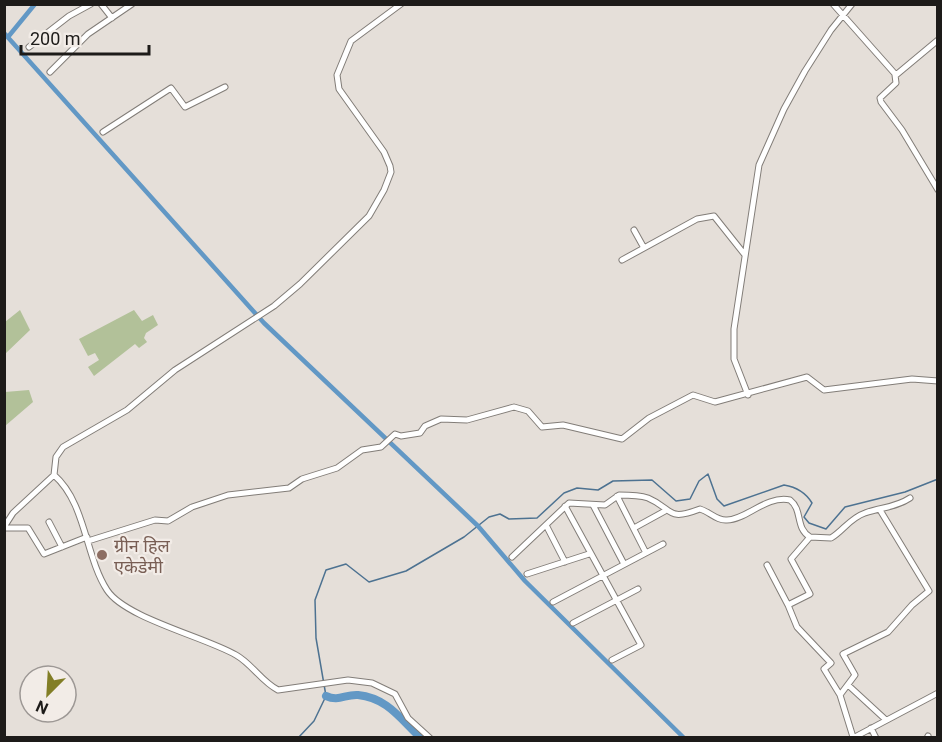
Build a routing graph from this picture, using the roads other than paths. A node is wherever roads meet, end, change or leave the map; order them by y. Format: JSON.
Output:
{"nodes":[{"id":1,"x":91,"y":4,"type":"edge"},
{"id":2,"x":102,"y":4,"type":"edge"},
{"id":3,"x":132,"y":4,"type":"edge"},
{"id":4,"x":401,"y":4,"type":"edge"},
{"id":5,"x":833,"y":4,"type":"edge"},
{"id":6,"x":852,"y":4,"type":"edge"},
{"id":7,"x":843,"y":17,"type":"junction"},
{"id":8,"x":112,"y":18,"type":"junction"},
{"id":9,"x":938,"y":40,"type":"edge"},
{"id":10,"x":29,"y":47,"type":"dead end"},
{"id":11,"x":50,"y":72,"type":"dead end"},
{"id":12,"x":895,"y":74,"type":"junction"},
{"id":13,"x":225,"y":87,"type":"dead end"},
{"id":14,"x":102,"y":132,"type":"dead end"},
{"id":15,"x":938,"y":190,"type":"edge"},
{"id":16,"x":634,"y":230,"type":"dead end"},
{"id":17,"x":644,"y":248,"type":"junction"},
{"id":18,"x":745,"y":255,"type":"junction"},
{"id":19,"x":622,"y":260,"type":"dead end"},
{"id":20,"x":938,"y":381,"type":"edge"},
{"id":21,"x":748,"y":395,"type":"junction"},
{"id":22,"x":54,"y":475,"type":"junction"},
{"id":23,"x":617,"y":496,"type":"junction"},
{"id":24,"x":910,"y":498,"type":"dead end"},
{"id":25,"x":593,"y":505,"type":"junction"},
{"id":26,"x":565,"y":506,"type":"junction"},
{"id":27,"x":880,"y":510,"type":"junction"},
{"id":28,"x":665,"y":511,"type":"junction"},
{"id":29,"x":49,"y":522,"type":"dead end"},
{"id":30,"x":546,"y":525,"type":"junction"},
{"id":31,"x":4,"y":528,"type":"edge"},
{"id":32,"x":634,"y":528,"type":"junction"},
{"id":33,"x":810,"y":537,"type":"junction"},
{"id":34,"x":87,"y":539,"type":"junction"},
{"id":35,"x":663,"y":544,"type":"dead end"},
{"id":36,"x":62,"y":547,"type":"junction"},
{"id":37,"x":646,"y":553,"type":"junction"},
{"id":38,"x":589,"y":554,"type":"junction"},
{"id":39,"x":512,"y":557,"type":"dead end"},
{"id":40,"x":565,"y":562,"type":"junction"},
{"id":41,"x":624,"y":564,"type":"junction"},
{"id":42,"x":767,"y":565,"type":"dead end"},
{"id":43,"x":527,"y":574,"type":"dead end"},
{"id":44,"x":601,"y":576,"type":"junction"},
{"id":45,"x":638,"y":589,"type":"dead end"},
{"id":46,"x":615,"y":599,"type":"junction"},
{"id":47,"x":553,"y":602,"type":"dead end"},
{"id":48,"x":788,"y":605,"type":"junction"},
{"id":49,"x":573,"y":623,"type":"dead end"},
{"id":50,"x":612,"y":660,"type":"dead end"},
{"id":51,"x":848,"y":685,"type":"junction"},
{"id":52,"x":938,"y":693,"type":"edge"},
{"id":53,"x":840,"y":695,"type":"junction"},
{"id":54,"x":886,"y":720,"type":"junction"},
{"id":55,"x":871,"y":728,"type":"junction"},
{"id":56,"x":853,"y":737,"type":"edge"},
{"id":57,"x":430,"y":738,"type":"edge"},
{"id":58,"x":876,"y":738,"type":"edge"}],
"edges":[{"from":1,"to":10,"type":"street"},
{"from":2,"to":8,"type":"street"},
{"from":3,"to":8,"type":"street"},
{"from":4,"to":22,"type":"street"},
{"from":5,"to":7,"type":"street"},
{"from":6,"to":7,"type":"street"},
{"from":7,"to":12,"type":"street"},
{"from":7,"to":18,"type":"street"},
{"from":8,"to":11,"type":"street"},
{"from":9,"to":12,"type":"street"},
{"from":12,"to":15,"type":"street"},
{"from":13,"to":14,"type":"street"},
{"from":16,"to":17,"type":"street"},
{"from":17,"to":18,"type":"street"},
{"from":17,"to":19,"type":"street"},
{"from":18,"to":21,"type":"street"},
{"from":20,"to":21,"type":"street"},
{"from":21,"to":34,"type":"street"},
{"from":22,"to":31,"type":"street"},
{"from":22,"to":34,"type":"street"},
{"from":23,"to":25,"type":"street"},
{"from":23,"to":28,"type":"street"},
{"from":23,"to":32,"type":"street"},
{"from":24,"to":27,"type":"street"},
{"from":25,"to":26,"type":"street"},
{"from":25,"to":41,"type":"street"},
{"from":26,"to":30,"type":"street"},
{"from":26,"to":38,"type":"street"},
{"from":27,"to":33,"type":"street"},
{"from":27,"to":51,"type":"street"},
{"from":28,"to":32,"type":"street"},
{"from":28,"to":33,"type":"street"},
{"from":29,"to":36,"type":"street"},
{"from":30,"to":39,"type":"street"},
{"from":30,"to":40,"type":"street"},
{"from":31,"to":36,"type":"street"},
{"from":32,"to":37,"type":"street"},
{"from":33,"to":48,"type":"street"},
{"from":34,"to":36,"type":"street"},
{"from":34,"to":57,"type":"street"},
{"from":35,"to":37,"type":"street"},
{"from":37,"to":41,"type":"street"},
{"from":38,"to":40,"type":"street"},
{"from":38,"to":44,"type":"street"},
{"from":40,"to":43,"type":"street"},
{"from":41,"to":44,"type":"street"},
{"from":42,"to":48,"type":"street"},
{"from":44,"to":46,"type":"street"},
{"from":44,"to":47,"type":"street"},
{"from":45,"to":46,"type":"street"},
{"from":46,"to":49,"type":"street"},
{"from":46,"to":50,"type":"street"},
{"from":48,"to":53,"type":"street"},
{"from":51,"to":53,"type":"street"},
{"from":51,"to":54,"type":"street"},
{"from":52,"to":54,"type":"street"},
{"from":53,"to":56,"type":"street"},
{"from":54,"to":55,"type":"street"},
{"from":55,"to":56,"type":"street"},
{"from":55,"to":58,"type":"street"}]}
